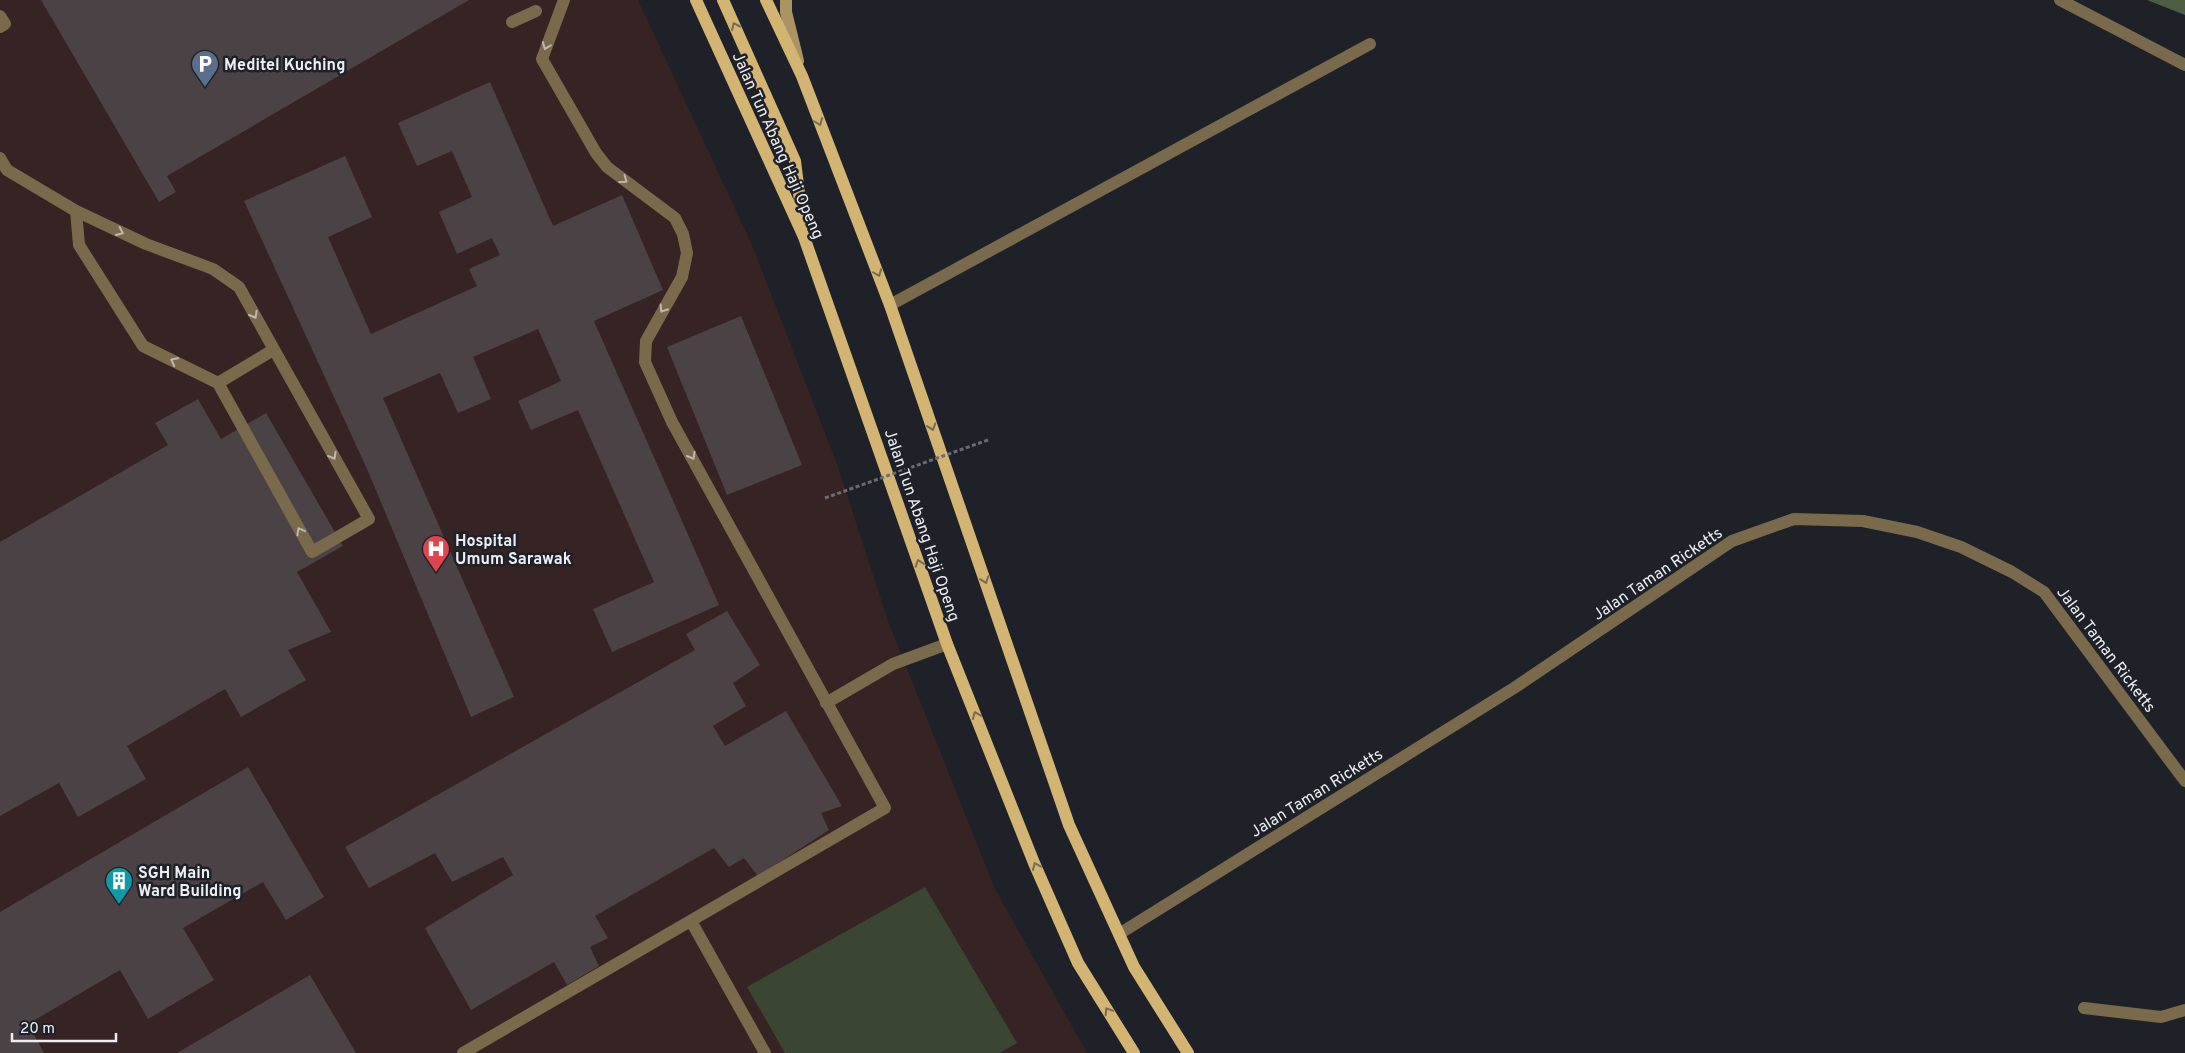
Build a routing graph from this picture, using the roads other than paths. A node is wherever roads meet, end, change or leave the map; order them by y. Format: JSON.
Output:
{"nodes":[{"id":1,"x":564,"y":0,"type":"edge"},
{"id":2,"x":696,"y":0,"type":"edge"},
{"id":3,"x":724,"y":0,"type":"edge"},
{"id":4,"x":766,"y":0,"type":"edge"},
{"id":5,"x":786,"y":0,"type":"edge"},
{"id":6,"x":2060,"y":0,"type":"edge"},
{"id":7,"x":536,"y":11,"type":"dead end"},
{"id":8,"x":0,"y":16,"type":"edge"},
{"id":9,"x":512,"y":22,"type":"dead end"},
{"id":10,"x":0,"y":27,"type":"edge"},
{"id":11,"x":1370,"y":44,"type":"dead end"},
{"id":12,"x":2185,"y":65,"type":"edge"},
{"id":13,"x":802,"y":76,"type":"junction"},
{"id":14,"x":0,"y":158,"type":"edge"},
{"id":15,"x":76,"y":211,"type":"junction"},
{"id":16,"x":804,"y":237,"type":"junction"},
{"id":17,"x":890,"y":305,"type":"junction"},
{"id":18,"x":273,"y":350,"type":"junction"},
{"id":19,"x":218,"y":383,"type":"junction"},
{"id":20,"x":947,"y":644,"type":"junction"},
{"id":21,"x":826,"y":703,"type":"junction"},
{"id":22,"x":2185,"y":781,"type":"edge"},
{"id":23,"x":691,"y":921,"type":"junction"},
{"id":24,"x":1119,"y":934,"type":"junction"},
{"id":25,"x":2084,"y":1008,"type":"dead end"},
{"id":26,"x":2185,"y":1010,"type":"edge"},
{"id":27,"x":463,"y":1053,"type":"edge"},
{"id":28,"x":765,"y":1053,"type":"edge"},
{"id":29,"x":1134,"y":1053,"type":"edge"},
{"id":30,"x":1188,"y":1053,"type":"edge"}],
"edges":[{"from":1,"to":21,"type":"street","one_way":true},
{"from":2,"to":16,"type":"main road","name":"Jalan Tun Abang Haji Openg"},
{"from":16,"to":3,"type":"main road","one_way":true},
{"from":4,"to":13,"type":"main road"},
{"from":5,"to":13,"type":"street"},
{"from":6,"to":12,"type":"street"},
{"from":7,"to":9,"type":"street"},
{"from":8,"to":10,"type":"street"},
{"from":11,"to":17,"type":"street"},
{"from":13,"to":17,"type":"main road","one_way":true},
{"from":14,"to":15,"type":"street"},
{"from":15,"to":18,"type":"street","one_way":true},
{"from":19,"to":15,"type":"street","one_way":true},
{"from":20,"to":16,"type":"main road","name":"Jalan Tun Abang Haji Openg","one_way":true},
{"from":17,"to":24,"type":"main road","one_way":true},
{"from":18,"to":19,"type":"street"},
{"from":18,"to":19,"type":"street","one_way":true},
{"from":20,"to":21,"type":"street"},
{"from":29,"to":20,"type":"main road","name":"Jalan Tun Abang Haji Openg","one_way":true},
{"from":21,"to":23,"type":"street"},
{"from":22,"to":24,"type":"street","name":"Jalan Taman Ricketts"},
{"from":23,"to":27,"type":"street"},
{"from":23,"to":28,"type":"street"},
{"from":24,"to":30,"type":"main road"},
{"from":25,"to":26,"type":"street"}]}
